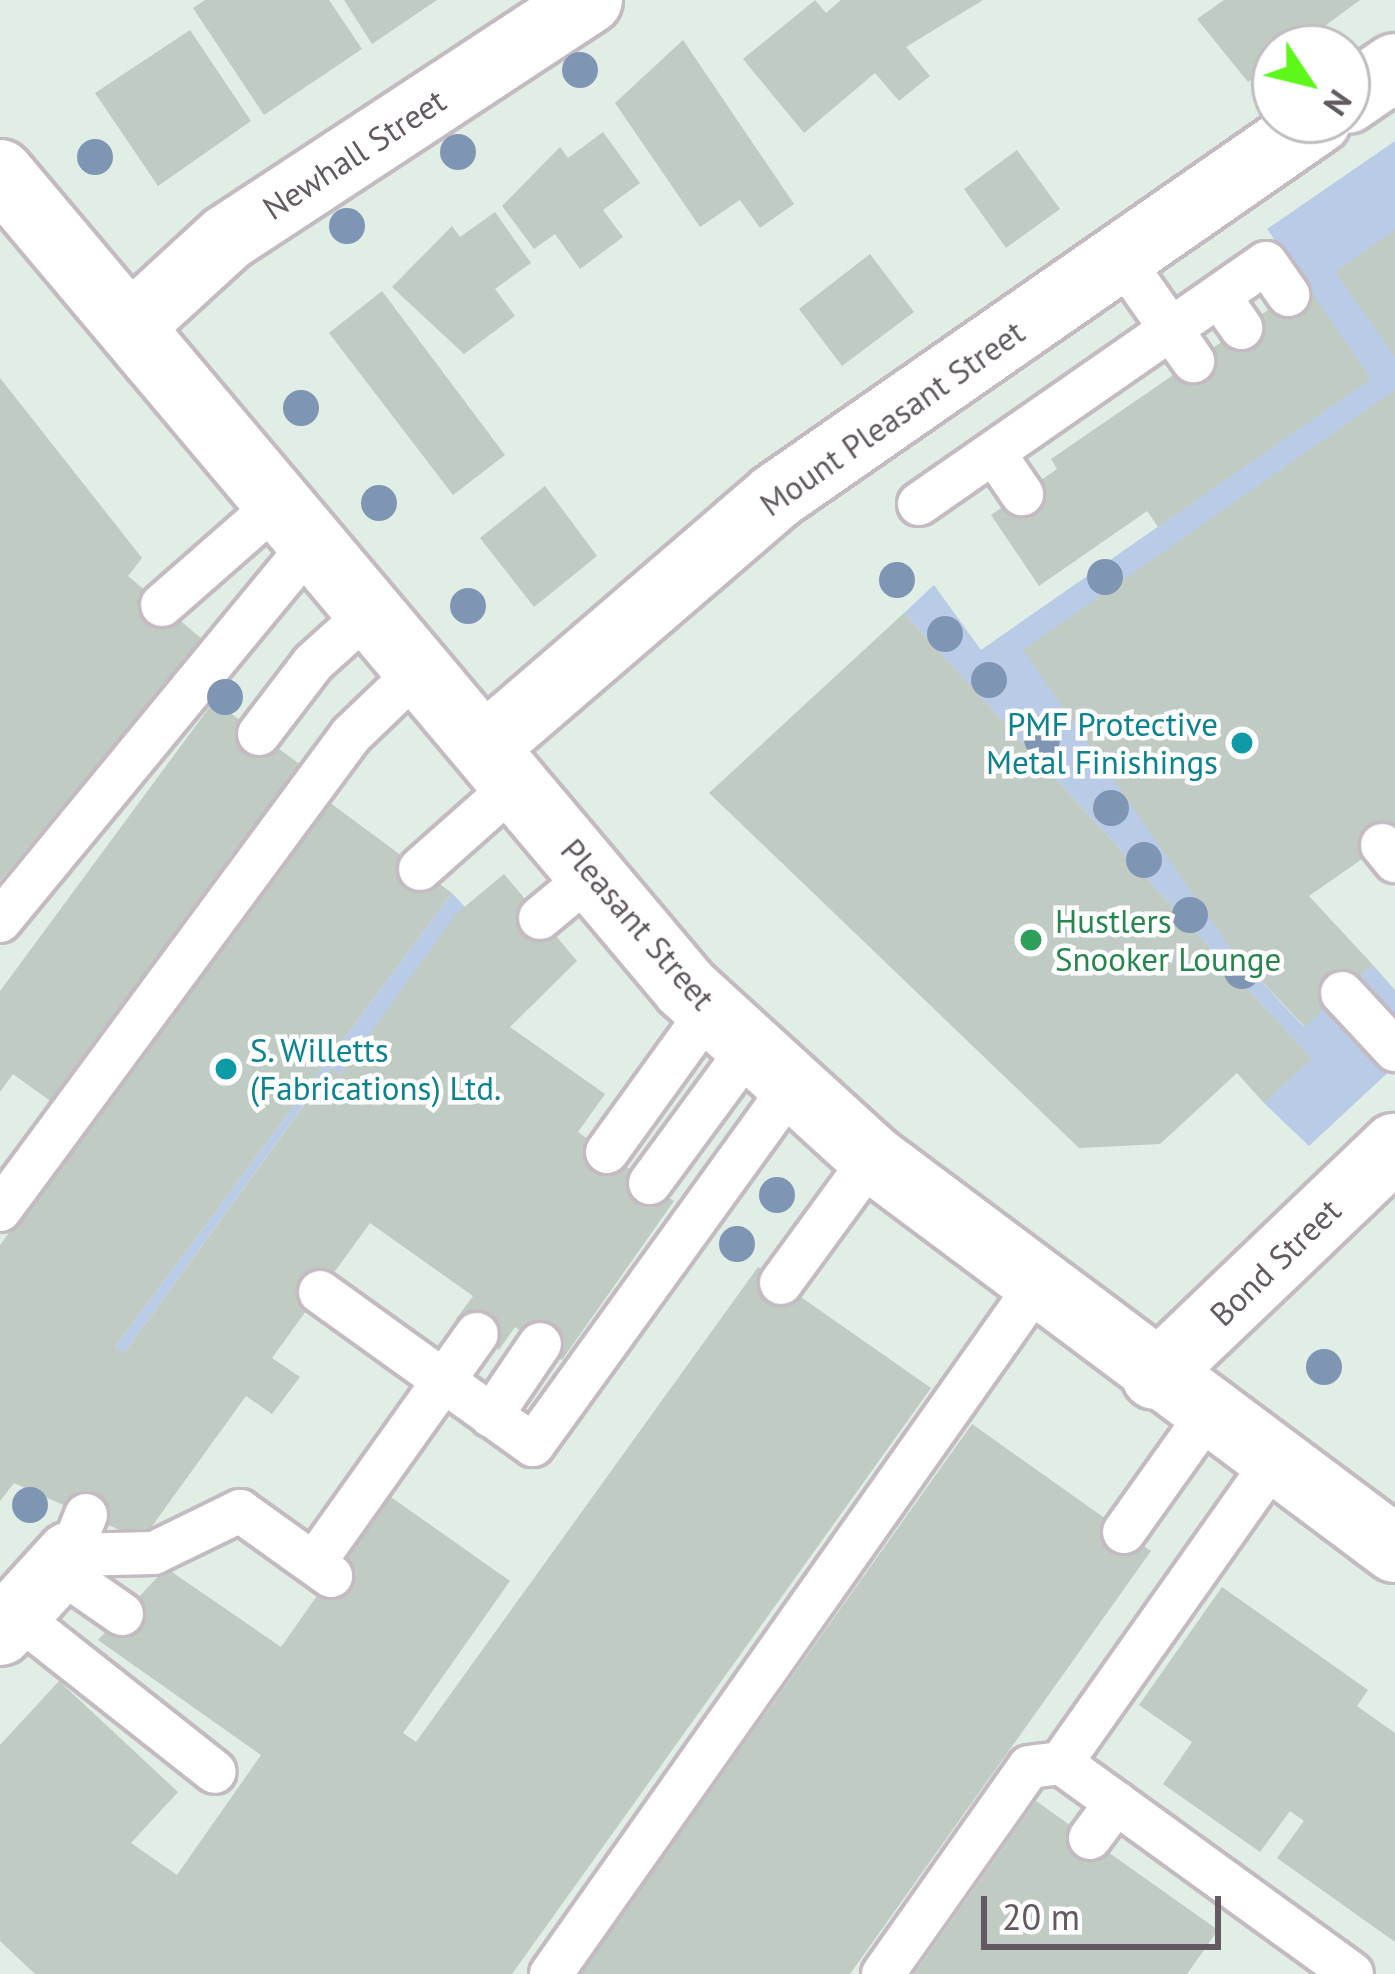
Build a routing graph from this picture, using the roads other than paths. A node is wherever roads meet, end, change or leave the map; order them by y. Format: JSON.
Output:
{"nodes":[{"id":1,"x":589,"y":0,"type":"edge"},
{"id":2,"x":1283,"y":144,"type":"edge"},
{"id":3,"x":0,"y":173,"type":"edge"},
{"id":4,"x":1121,"y":257,"type":"junction"},
{"id":5,"x":1288,"y":295,"type":"dead end"},
{"id":6,"x":132,"y":325,"type":"junction"},
{"id":7,"x":1182,"y":345,"type":"junction"},
{"id":8,"x":994,"y":453,"type":"junction"},
{"id":9,"x":1022,"y":494,"type":"dead end"},
{"id":10,"x":919,"y":504,"type":"dead end"},
{"id":11,"x":298,"y":520,"type":"junction"},
{"id":12,"x":162,"y":604,"type":"dead end"},
{"id":13,"x":373,"y":609,"type":"junction"},
{"id":14,"x":422,"y":667,"type":"junction"},
{"id":15,"x":259,"y":734,"type":"dead end"},
{"id":16,"x":503,"y":763,"type":"junction"},
{"id":17,"x":420,"y":869,"type":"dead end"},
{"id":18,"x":593,"y":874,"type":"junction"},
{"id":19,"x":540,"y":918,"type":"dead end"},
{"id":20,"x":0,"y":921,"type":"edge"},
{"id":21,"x":1342,"y":993,"type":"dead end"},
{"id":22,"x":751,"y":1047,"type":"junction"},
{"id":23,"x":1395,"y":1050,"type":"edge"},
{"id":24,"x":53,"y":1138,"type":"junction"},
{"id":25,"x":607,"y":1152,"type":"dead end"},
{"id":26,"x":1393,"y":1153,"type":"edge"},
{"id":27,"x":872,"y":1158,"type":"junction"},
{"id":28,"x":0,"y":1168,"type":"edge"},
{"id":29,"x":650,"y":1183,"type":"dead end"},
{"id":30,"x":0,"y":1210,"type":"edge"},
{"id":31,"x":781,"y":1283,"type":"dead end"},
{"id":32,"x":1037,"y":1285,"type":"junction"},
{"id":33,"x":320,"y":1292,"type":"dead end"},
{"id":34,"x":478,"y":1334,"type":"dead end"},
{"id":35,"x":540,"y":1344,"type":"dead end"},
{"id":36,"x":1155,"y":1376,"type":"junction"},
{"id":37,"x":444,"y":1382,"type":"junction"},
{"id":38,"x":1208,"y":1414,"type":"junction"},
{"id":39,"x":491,"y":1416,"type":"junction"},
{"id":40,"x":1274,"y":1462,"type":"junction"},
{"id":41,"x":1124,"y":1532,"type":"dead end"},
{"id":42,"x":1395,"y":1549,"type":"edge"},
{"id":43,"x":46,"y":1577,"type":"edge"},
{"id":44,"x":122,"y":1614,"type":"dead end"},
{"id":45,"x":1060,"y":1763,"type":"junction"},
{"id":46,"x":215,"y":1772,"type":"dead end"},
{"id":47,"x":1116,"y":1803,"type":"junction"},
{"id":48,"x":1090,"y":1838,"type":"dead end"},
{"id":49,"x":1334,"y":1969,"type":"edge"},
{"id":50,"x":551,"y":1974,"type":"edge"},
{"id":51,"x":883,"y":1974,"type":"edge"}],
"edges":[{"from":1,"to":6,"type":"street","name":"Newhall Street"},
{"from":2,"to":4,"type":"street","name":"Mount Pleasant Street"},
{"from":3,"to":6,"type":"street","name":"Pleasant Street"},
{"from":4,"to":7,"type":"lane"},
{"from":4,"to":16,"type":"street","name":"Mount Pleasant Street"},
{"from":5,"to":7,"type":"lane"},
{"from":6,"to":11,"type":"street","name":"Pleasant Street"},
{"from":7,"to":8,"type":"lane"},
{"from":8,"to":9,"type":"lane"},
{"from":8,"to":10,"type":"lane"},
{"from":11,"to":12,"type":"lane"},
{"from":11,"to":13,"type":"street","name":"Pleasant Street"},
{"from":11,"to":20,"type":"lane"},
{"from":13,"to":14,"type":"street","name":"Pleasant Street"},
{"from":13,"to":15,"type":"lane"},
{"from":14,"to":16,"type":"street","name":"Pleasant Street"},
{"from":14,"to":24,"type":"lane"},
{"from":16,"to":17,"type":"lane"},
{"from":16,"to":18,"type":"street","name":"Pleasant Street"},
{"from":18,"to":19,"type":"lane"},
{"from":18,"to":22,"type":"street","name":"Pleasant Street"},
{"from":21,"to":23,"type":"lane"},
{"from":22,"to":25,"type":"lane"},
{"from":22,"to":27,"type":"street","name":"Pleasant Street"},
{"from":22,"to":29,"type":"lane"},
{"from":22,"to":39,"type":"lane"},
{"from":24,"to":28,"type":"lane"},
{"from":24,"to":30,"type":"lane"},
{"from":26,"to":36,"type":"street","name":"Bond Street"},
{"from":27,"to":31,"type":"lane"},
{"from":27,"to":32,"type":"street","name":"Pleasant Street"},
{"from":32,"to":36,"type":"street","name":"Pleasant Street"},
{"from":32,"to":50,"type":"lane"},
{"from":33,"to":37,"type":"lane"},
{"from":34,"to":37,"type":"lane"},
{"from":35,"to":39,"type":"lane"},
{"from":36,"to":38,"type":"street","name":"Pleasant Street"},
{"from":37,"to":39,"type":"lane"},
{"from":37,"to":43,"type":"lane"},
{"from":38,"to":40,"type":"street","name":"Pleasant Street"},
{"from":38,"to":41,"type":"lane"},
{"from":40,"to":42,"type":"street","name":"Pleasant Street"},
{"from":40,"to":45,"type":"lane"},
{"from":43,"to":44,"type":"lane"},
{"from":43,"to":46,"type":"lane"},
{"from":45,"to":47,"type":"lane"},
{"from":45,"to":51,"type":"lane"},
{"from":47,"to":48,"type":"lane"},
{"from":47,"to":49,"type":"lane"}]}
